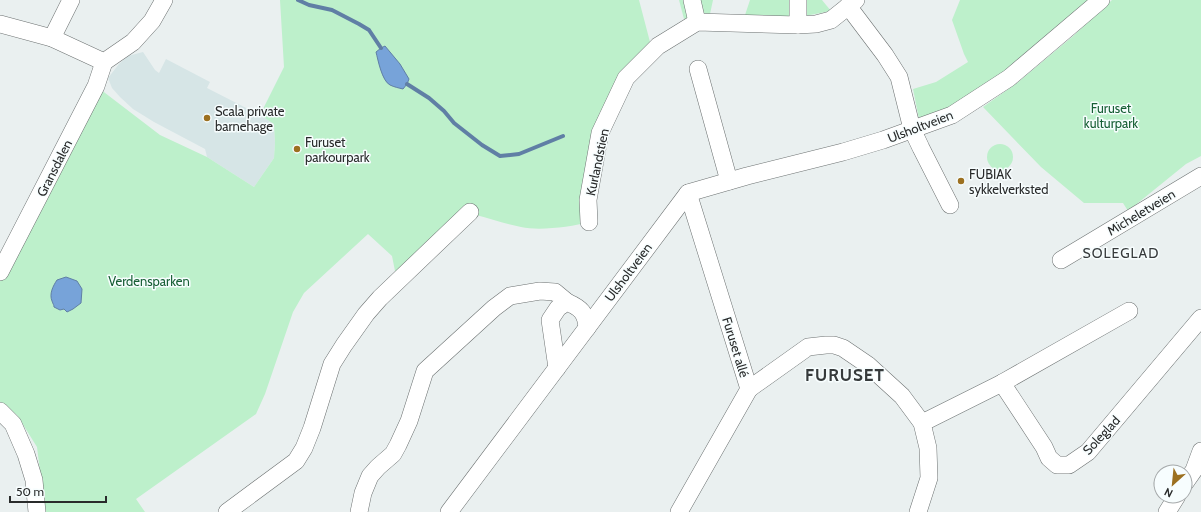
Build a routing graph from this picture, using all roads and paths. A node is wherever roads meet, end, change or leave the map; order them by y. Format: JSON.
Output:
{"nodes":[{"id":1,"x":71,"y":0,"type":"edge"},
{"id":2,"x":164,"y":0,"type":"edge"},
{"id":3,"x":692,"y":0,"type":"edge"},
{"id":4,"x":798,"y":0,"type":"edge"},
{"id":5,"x":1101,"y":0,"type":"edge"},
{"id":6,"x":852,"y":3,"type":"edge"},
{"id":7,"x":697,"y":22,"type":"junction"},
{"id":8,"x":0,"y":24,"type":"edge"},
{"id":9,"x":798,"y":25,"type":"junction"},
{"id":10,"x":52,"y":38,"type":"junction"},
{"id":11,"x":104,"y":62,"type":"junction"},
{"id":12,"x":698,"y":69,"type":"dead end"},
{"id":13,"x":912,"y":129,"type":"junction"},
{"id":14,"x":1201,"y":176,"type":"edge"},
{"id":15,"x":729,"y":181,"type":"junction"},
{"id":16,"x":688,"y":193,"type":"junction"},
{"id":17,"x":950,"y":205,"type":"dead end"},
{"id":18,"x":470,"y":212,"type":"dead end"},
{"id":19,"x":589,"y":222,"type":"dead end"},
{"id":20,"x":1061,"y":260,"type":"dead end"},
{"id":21,"x":0,"y":272,"type":"edge"},
{"id":22,"x":567,"y":302,"type":"junction"},
{"id":23,"x":1129,"y":311,"type":"dead end"},
{"id":24,"x":1201,"y":318,"type":"edge"},
{"id":25,"x":587,"y":328,"type":"junction"},
{"id":26,"x":557,"y":368,"type":"junction"},
{"id":27,"x":1002,"y":383,"type":"junction"},
{"id":28,"x":750,"y":389,"type":"junction"},
{"id":29,"x":0,"y":411,"type":"edge"},
{"id":30,"x":922,"y":423,"type":"junction"},
{"id":31,"x":1201,"y":451,"type":"edge"},
{"id":32,"x":1193,"y":472,"type":"edge"},
{"id":33,"x":37,"y":512,"type":"edge"},
{"id":34,"x":227,"y":512,"type":"edge"},
{"id":35,"x":359,"y":512,"type":"edge"},
{"id":36,"x":448,"y":512,"type":"edge"},
{"id":37,"x":679,"y":512,"type":"edge"},
{"id":38,"x":918,"y":512,"type":"edge"}],
"edges":[{"from":1,"to":10,"type":"street"},
{"from":2,"to":11,"type":"street"},
{"from":3,"to":7,"type":"street"},
{"from":4,"to":9,"type":"street"},
{"from":5,"to":13,"type":"street","name":"Ulsholtveien"},
{"from":6,"to":9,"type":"street"},
{"from":6,"to":13,"type":"street"},
{"from":7,"to":9,"type":"street"},
{"from":7,"to":19,"type":"street","name":"Kurlandstien"},
{"from":8,"to":10,"type":"street"},
{"from":10,"to":11,"type":"street"},
{"from":11,"to":21,"type":"street","name":"Gransdalen"},
{"from":12,"to":15,"type":"street"},
{"from":13,"to":15,"type":"street","name":"Ulsholtveien"},
{"from":13,"to":17,"type":"street"},
{"from":14,"to":20,"type":"street","name":"Micheletveien"},
{"from":15,"to":16,"type":"street","name":"Ulsholtveien"},
{"from":16,"to":25,"type":"street","name":"Ulsholtveien"},
{"from":16,"to":28,"type":"street","name":"Furuset allé"},
{"from":18,"to":34,"type":"street"},
{"from":22,"to":25,"type":"street"},
{"from":22,"to":26,"type":"street"},
{"from":22,"to":35,"type":"street"},
{"from":23,"to":27,"type":"street"},
{"from":24,"to":27,"type":"street","name":"Soleglad"},
{"from":25,"to":26,"type":"street","name":"Ulsholtveien"},
{"from":26,"to":36,"type":"street","name":"Ulsholtveien"},
{"from":27,"to":30,"type":"street"},
{"from":28,"to":30,"type":"street"},
{"from":28,"to":37,"type":"street","name":"Furuset allé"},
{"from":29,"to":33,"type":"street"},
{"from":30,"to":38,"type":"street"},
{"from":31,"to":32,"type":"street"}]}
